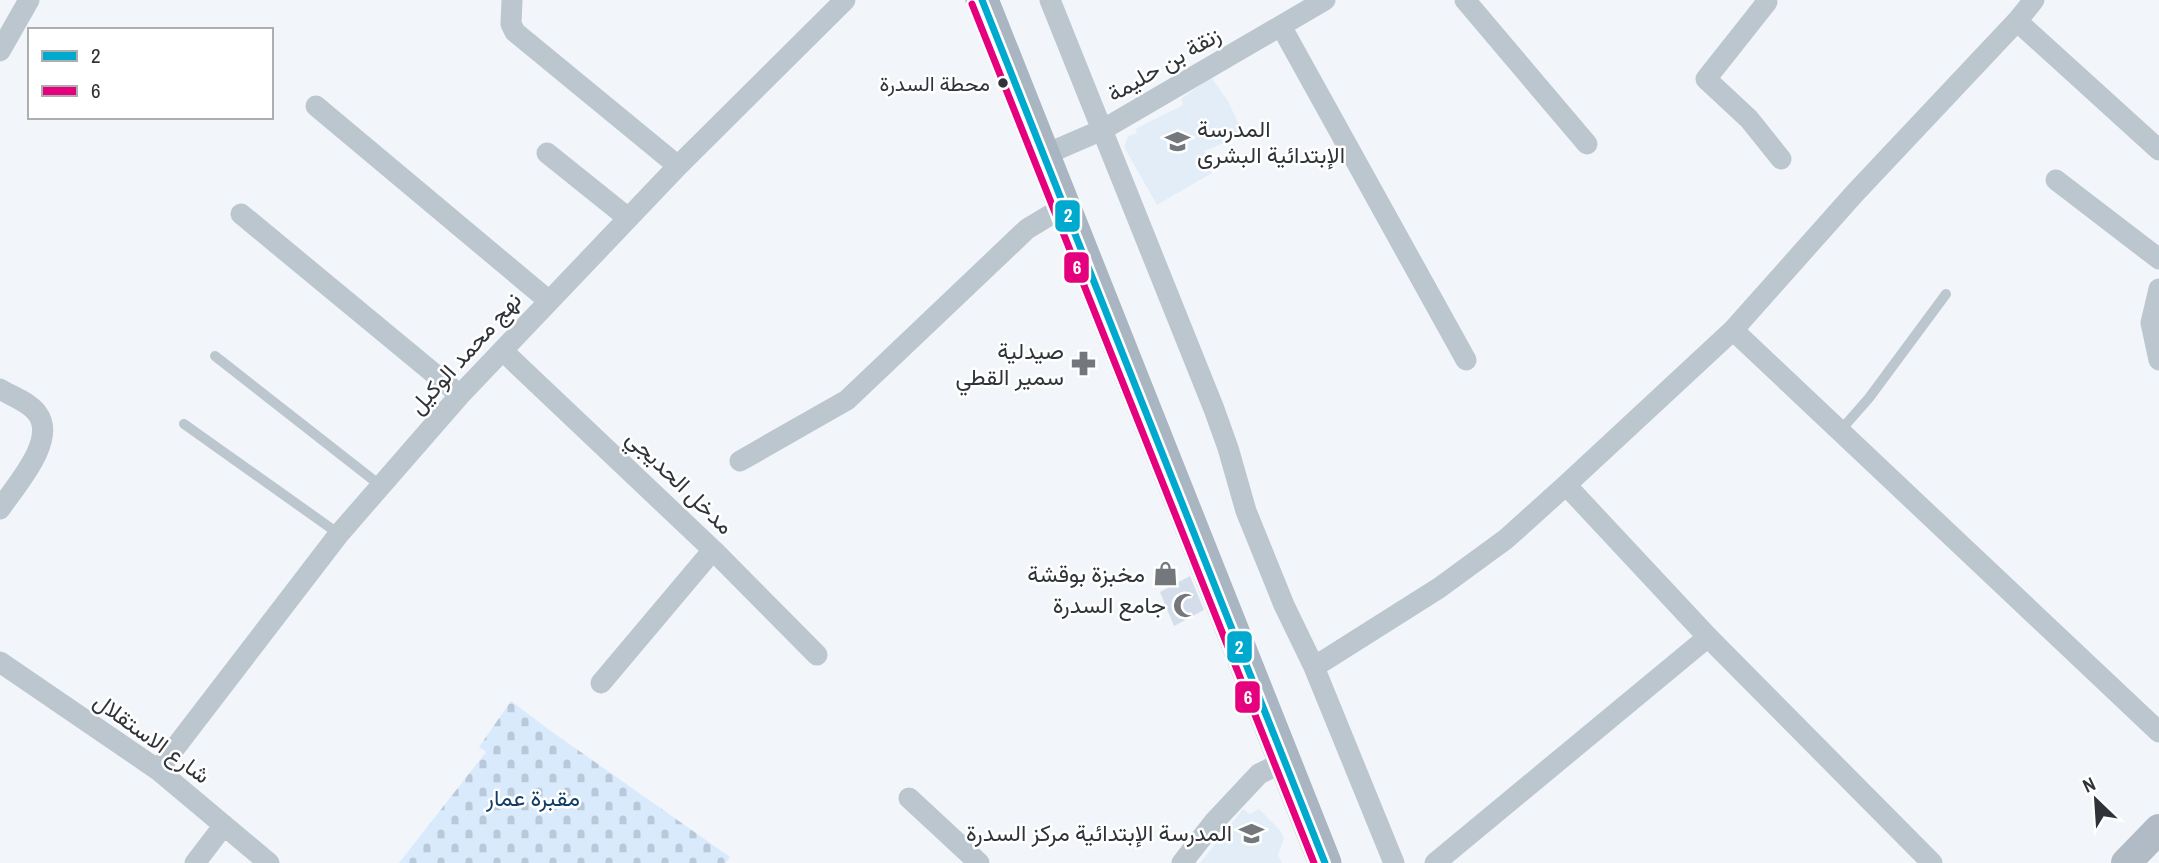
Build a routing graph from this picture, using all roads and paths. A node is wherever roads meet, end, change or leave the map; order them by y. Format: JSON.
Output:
{"nodes":[{"id":1,"x":29,"y":0,"type":"edge"},
{"id":2,"x":512,"y":0,"type":"edge"},
{"id":3,"x":845,"y":0,"type":"edge"},
{"id":4,"x":982,"y":0,"type":"edge"},
{"id":5,"x":1050,"y":0,"type":"edge"},
{"id":6,"x":1325,"y":0,"type":"edge"},
{"id":7,"x":1465,"y":0,"type":"edge"},
{"id":8,"x":2034,"y":0,"type":"edge"},
{"id":9,"x":1767,"y":1,"type":"edge"},
{"id":10,"x":2017,"y":21,"type":"junction"},
{"id":11,"x":1282,"y":26,"type":"junction"},
{"id":12,"x":0,"y":51,"type":"edge"},
{"id":13,"x":316,"y":106,"type":"dead end"},
{"id":14,"x":1102,"y":131,"type":"junction"},
{"id":15,"x":1587,"y":144,"type":"dead end"},
{"id":16,"x":2159,"y":150,"type":"edge"},
{"id":17,"x":547,"y":153,"type":"dead end"},
{"id":18,"x":1044,"y":155,"type":"junction"},
{"id":19,"x":1781,"y":159,"type":"dead end"},
{"id":20,"x":678,"y":166,"type":"junction"},
{"id":21,"x":2056,"y":180,"type":"dead end"},
{"id":22,"x":1065,"y":206,"type":"junction"},
{"id":23,"x":241,"y":214,"type":"dead end"},
{"id":24,"x":628,"y":218,"type":"junction"},
{"id":25,"x":2159,"y":259,"type":"edge"},
{"id":26,"x":2159,"y":289,"type":"edge"},
{"id":27,"x":1946,"y":294,"type":"dead end"},
{"id":28,"x":549,"y":301,"type":"junction"},
{"id":29,"x":1733,"y":330,"type":"junction"},
{"id":30,"x":503,"y":351,"type":"junction"},
{"id":31,"x":215,"y":356,"type":"dead end"},
{"id":32,"x":1466,"y":360,"type":"dead end"},
{"id":33,"x":2159,"y":360,"type":"edge"},
{"id":34,"x":0,"y":389,"type":"edge"},
{"id":35,"x":460,"y":395,"type":"junction"},
{"id":36,"x":184,"y":424,"type":"dead end"},
{"id":37,"x":1840,"y":431,"type":"junction"},
{"id":38,"x":740,"y":461,"type":"dead end"},
{"id":39,"x":1566,"y":485,"type":"junction"},
{"id":40,"x":381,"y":486,"type":"junction"},
{"id":41,"x":0,"y":509,"type":"edge"},
{"id":42,"x":339,"y":534,"type":"junction"},
{"id":43,"x":713,"y":550,"type":"junction"},
{"id":44,"x":1708,"y":637,"type":"junction"},
{"id":45,"x":817,"y":655,"type":"dead end"},
{"id":46,"x":0,"y":662,"type":"edge"},
{"id":47,"x":1314,"y":667,"type":"junction"},
{"id":48,"x":601,"y":683,"type":"dead end"},
{"id":49,"x":2159,"y":732,"type":"edge"},
{"id":50,"x":1285,"y":761,"type":"junction"},
{"id":51,"x":158,"y":770,"type":"junction"},
{"id":52,"x":908,"y":798,"type":"dead end"},
{"id":53,"x":224,"y":825,"type":"junction"},
{"id":54,"x":2159,"y":829,"type":"edge"},
{"id":55,"x":194,"y":863,"type":"edge"},
{"id":56,"x":269,"y":863,"type":"edge"},
{"id":57,"x":979,"y":863,"type":"edge"},
{"id":58,"x":1182,"y":863,"type":"edge"},
{"id":59,"x":1325,"y":863,"type":"edge"},
{"id":60,"x":1394,"y":863,"type":"edge"},
{"id":61,"x":1435,"y":863,"type":"edge"},
{"id":62,"x":1932,"y":863,"type":"edge"},
{"id":63,"x":2126,"y":863,"type":"edge"}],
"edges":[{"from":1,"to":12,"type":"street"},
{"from":2,"to":20,"type":"street"},
{"from":3,"to":20,"type":"street","name":"نهج محمد الوكيل"},
{"from":4,"to":18,"type":"main road"},
{"from":5,"to":14,"type":"street"},
{"from":6,"to":11,"type":"street","name":"زنقة بن حليمة"},
{"from":7,"to":15,"type":"street"},
{"from":8,"to":10,"type":"street"},
{"from":9,"to":19,"type":"street"},
{"from":10,"to":16,"type":"street"},
{"from":10,"to":29,"type":"street"},
{"from":11,"to":14,"type":"street","name":"زنقة بن حليمة"},
{"from":11,"to":32,"type":"street"},
{"from":13,"to":28,"type":"street"},
{"from":14,"to":18,"type":"street","name":"زنقة بن حليمة"},
{"from":14,"to":47,"type":"street"},
{"from":17,"to":24,"type":"street"},
{"from":18,"to":22,"type":"main road"},
{"from":20,"to":24,"type":"street","name":"نهج محمد الوكيل"},
{"from":21,"to":25,"type":"street"},
{"from":22,"to":38,"type":"street"},
{"from":22,"to":50,"type":"main road"},
{"from":23,"to":35,"type":"street"},
{"from":24,"to":28,"type":"street","name":"نهج محمد الوكيل"},
{"from":26,"to":33,"type":"street"},
{"from":27,"to":37,"type":"lane"},
{"from":28,"to":30,"type":"street","name":"نهج محمد الوكيل"},
{"from":29,"to":37,"type":"street"},
{"from":29,"to":39,"type":"street"},
{"from":30,"to":35,"type":"street","name":"نهج محمد الوكيل"},
{"from":30,"to":43,"type":"street","name":"مدخل الحديجي"},
{"from":31,"to":40,"type":"lane"},
{"from":34,"to":41,"type":"street"},
{"from":35,"to":40,"type":"street","name":"نهج محمد الوكيل"},
{"from":36,"to":42,"type":"lane"},
{"from":37,"to":49,"type":"street"},
{"from":39,"to":44,"type":"street"},
{"from":39,"to":47,"type":"street"},
{"from":40,"to":42,"type":"street","name":"نهج محمد الوكيل"},
{"from":42,"to":51,"type":"street","name":"نهج محمد الوكيل"},
{"from":43,"to":45,"type":"street","name":"مدخل الحديجي"},
{"from":43,"to":48,"type":"street"},
{"from":44,"to":61,"type":"street"},
{"from":44,"to":62,"type":"street"},
{"from":46,"to":51,"type":"street","name":"شارع الاستقلال"},
{"from":47,"to":60,"type":"street"},
{"from":50,"to":58,"type":"street"},
{"from":50,"to":59,"type":"main road"},
{"from":51,"to":53,"type":"street","name":"شارع الاستقلال"},
{"from":52,"to":57,"type":"street"},
{"from":53,"to":55,"type":"street"},
{"from":53,"to":56,"type":"street","name":"شارع الاستقلال"},
{"from":54,"to":63,"type":"street"}]}
